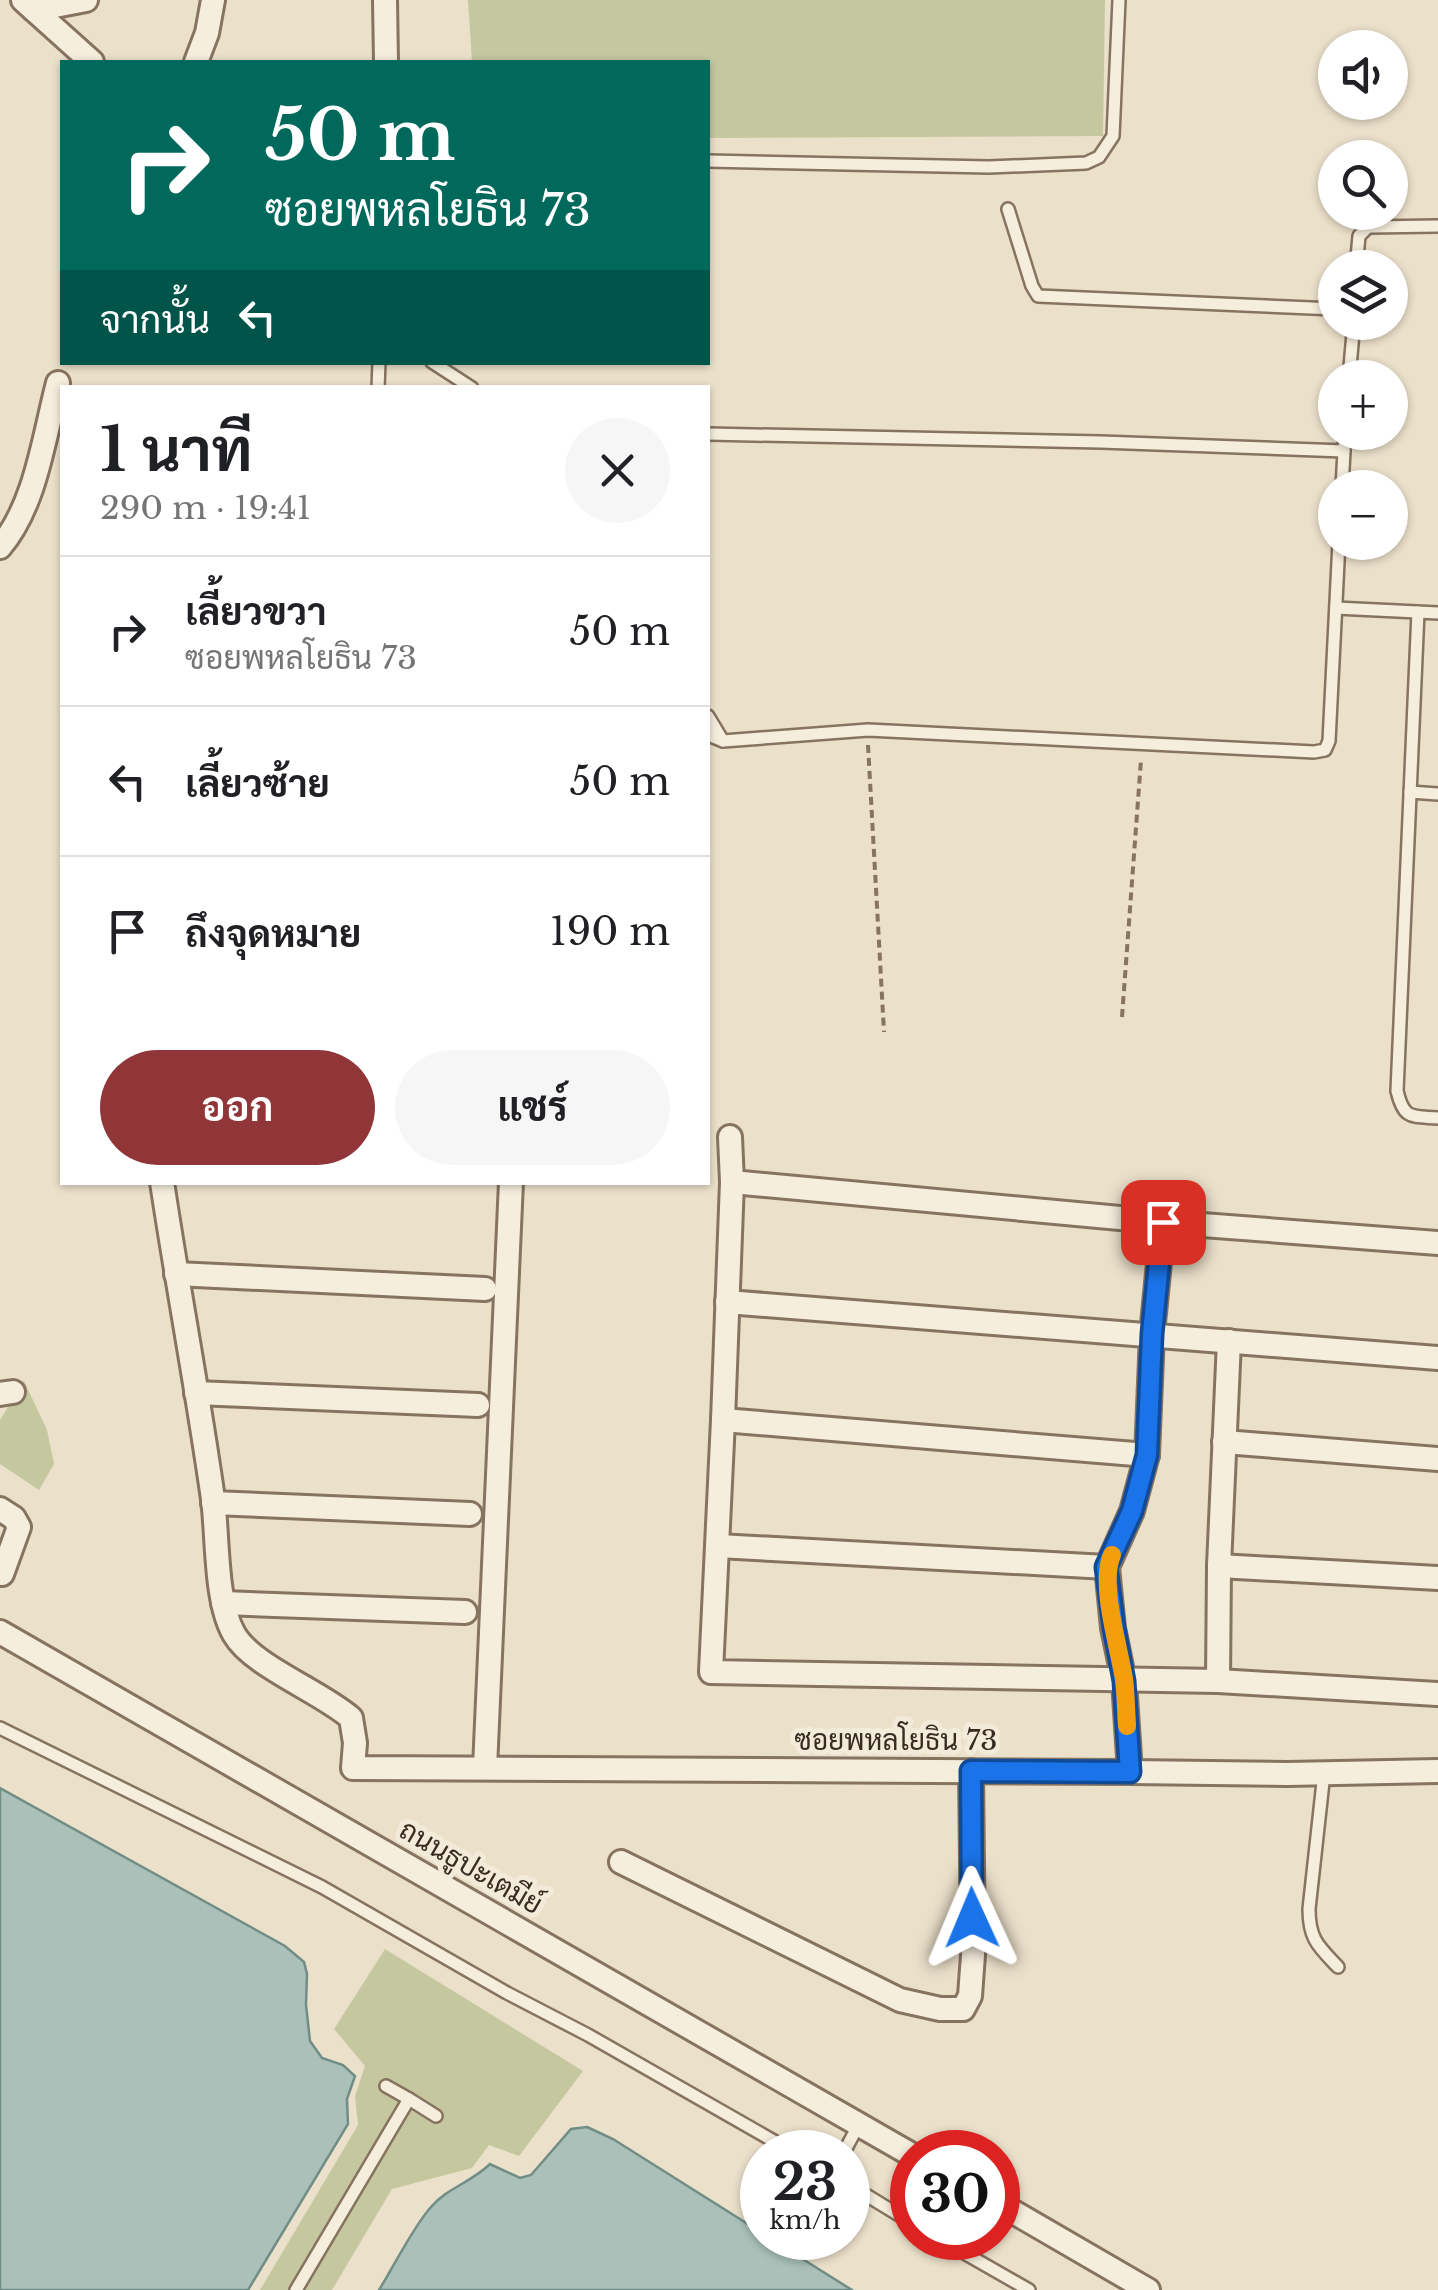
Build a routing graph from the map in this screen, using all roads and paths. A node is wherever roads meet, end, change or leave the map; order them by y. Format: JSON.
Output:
{"nodes":[{"id":1,"x":86,"y":0,"type":"edge"},
{"id":2,"x":213,"y":0,"type":"edge"},
{"id":3,"x":386,"y":0,"type":"edge"},
{"id":4,"x":1119,"y":0,"type":"edge"},
{"id":5,"x":29,"y":5,"type":"edge"},
{"id":6,"x":90,"y":60,"type":"edge"},
{"id":7,"x":197,"y":60,"type":"edge"},
{"id":8,"x":386,"y":60,"type":"edge"},
{"id":9,"x":710,"y":161,"type":"edge"},
{"id":10,"x":1008,"y":209,"type":"dead end"},
{"id":11,"x":1438,"y":226,"type":"edge"},
{"id":12,"x":1358,"y":250,"type":"edge"},
{"id":13,"x":1318,"y":309,"type":"edge"},
{"id":14,"x":437,"y":365,"type":"edge"},
{"id":15,"x":58,"y":384,"type":"dead end"},
{"id":16,"x":467,"y":385,"type":"edge"},
{"id":17,"x":710,"y":434,"type":"edge"},
{"id":18,"x":1344,"y":451,"type":"joint"},
{"id":19,"x":1343,"y":470,"type":"edge"},
{"id":20,"x":0,"y":547,"type":"edge"},
{"id":21,"x":1338,"y":560,"type":"edge"},
{"id":22,"x":1336,"y":608,"type":"junction"},
{"id":23,"x":1418,"y":612,"type":"junction"},
{"id":24,"x":1438,"y":613,"type":"edge"},
{"id":25,"x":710,"y":719,"type":"edge"},
{"id":26,"x":868,"y":730,"type":"junction"},
{"id":27,"x":710,"y":735,"type":"edge"},
{"id":28,"x":724,"y":741,"type":"junction"},
{"id":29,"x":1142,"y":745,"type":"junction"},
{"id":30,"x":1410,"y":792,"type":"junction"},
{"id":31,"x":1438,"y":794,"type":"edge"},
{"id":32,"x":1122,"y":1018,"type":"dead end"},
{"id":33,"x":884,"y":1032,"type":"dead end"},
{"id":34,"x":1438,"y":1118,"type":"edge"},
{"id":35,"x":730,"y":1138,"type":"dead end"},
{"id":36,"x":732,"y":1182,"type":"junction"},
{"id":37,"x":162,"y":1185,"type":"edge"},
{"id":38,"x":511,"y":1185,"type":"edge"},
{"id":39,"x":1163,"y":1222,"type":"junction"},
{"id":40,"x":1438,"y":1243,"type":"edge"},
{"id":41,"x":176,"y":1274,"type":"junction"},
{"id":42,"x":485,"y":1289,"type":"dead end"},
{"id":43,"x":727,"y":1302,"type":"junction"},
{"id":44,"x":1152,"y":1334,"type":"junction"},
{"id":45,"x":1229,"y":1342,"type":"junction"},
{"id":46,"x":1438,"y":1358,"type":"edge"},
{"id":47,"x":196,"y":1394,"type":"junction"},
{"id":48,"x":478,"y":1405,"type":"dead end"},
{"id":49,"x":723,"y":1420,"type":"junction"},
{"id":50,"x":1224,"y":1442,"type":"junction"},
{"id":51,"x":1147,"y":1455,"type":"junction"},
{"id":52,"x":1438,"y":1459,"type":"edge"},
{"id":53,"x":214,"y":1503,"type":"junction"},
{"id":54,"x":0,"y":1509,"type":"edge"},
{"id":55,"x":470,"y":1514,"type":"dead end"},
{"id":56,"x":718,"y":1546,"type":"junction"},
{"id":57,"x":1219,"y":1566,"type":"junction"},
{"id":58,"x":1106,"y":1567,"type":"junction"},
{"id":59,"x":2,"y":1574,"type":"edge"},
{"id":60,"x":1438,"y":1578,"type":"edge"},
{"id":61,"x":223,"y":1603,"type":"junction"},
{"id":62,"x":465,"y":1612,"type":"dead end"},
{"id":63,"x":0,"y":1632,"type":"edge"},
{"id":64,"x":1124,"y":1681,"type":"junction"},
{"id":65,"x":1218,"y":1681,"type":"junction"},
{"id":66,"x":1437,"y":1694,"type":"edge"},
{"id":67,"x":0,"y":1728,"type":"edge"},
{"id":68,"x":484,"y":1768,"type":"junction"},
{"id":69,"x":971,"y":1771,"type":"junction"},
{"id":70,"x":1438,"y":1771,"type":"edge"},
{"id":71,"x":1130,"y":1772,"type":"junction"},
{"id":72,"x":1324,"y":1774,"type":"junction"},
{"id":73,"x":621,"y":1862,"type":"dead end"},
{"id":74,"x":1338,"y":1967,"type":"dead end"},
{"id":75,"x":386,"y":2086,"type":"dead end"},
{"id":76,"x":410,"y":2099,"type":"junction"},
{"id":77,"x":436,"y":2116,"type":"dead end"},
{"id":78,"x":859,"y":2124,"type":"junction"},
{"id":79,"x":755,"y":2130,"type":"edge"},
{"id":80,"x":856,"y":2130,"type":"edge"},
{"id":81,"x":890,"y":2142,"type":"edge"},
{"id":82,"x":1020,"y":2217,"type":"edge"},
{"id":83,"x":976,"y":2260,"type":"edge"},
{"id":84,"x":296,"y":2290,"type":"edge"},
{"id":85,"x":1029,"y":2290,"type":"edge"},
{"id":86,"x":1148,"y":2290,"type":"edge"}],
"edges":[{"from":1,"to":5,"type":"street"},
{"from":2,"to":7,"type":"street"},
{"from":3,"to":8,"type":"street"},
{"from":4,"to":9,"type":"lane"},
{"from":5,"to":6,"type":"street"},
{"from":10,"to":13,"type":"lane"},
{"from":11,"to":12,"type":"lane"},
{"from":14,"to":16,"type":"lane"},
{"from":15,"to":20,"type":"street"},
{"from":17,"to":18,"type":"lane"},
{"from":18,"to":19,"type":"lane"},
{"from":21,"to":22,"type":"lane"},
{"from":22,"to":23,"type":"lane"},
{"from":22,"to":29,"type":"lane"},
{"from":23,"to":24,"type":"lane"},
{"from":23,"to":30,"type":"lane"},
{"from":25,"to":28,"type":"lane"},
{"from":26,"to":28,"type":"lane"},
{"from":26,"to":29,"type":"lane"},
{"from":26,"to":33,"type":"path"},
{"from":27,"to":28,"type":"lane"},
{"from":29,"to":32,"type":"path"},
{"from":30,"to":31,"type":"lane"},
{"from":30,"to":34,"type":"lane"},
{"from":35,"to":36,"type":"street"},
{"from":36,"to":39,"type":"street"},
{"from":36,"to":43,"type":"street"},
{"from":37,"to":41,"type":"street"},
{"from":38,"to":68,"type":"street"},
{"from":39,"to":40,"type":"street"},
{"from":39,"to":44,"type":"street"},
{"from":41,"to":42,"type":"street"},
{"from":41,"to":47,"type":"street"},
{"from":43,"to":44,"type":"street"},
{"from":43,"to":49,"type":"street"},
{"from":44,"to":45,"type":"street"},
{"from":44,"to":51,"type":"street"},
{"from":45,"to":46,"type":"street"},
{"from":45,"to":50,"type":"street"},
{"from":47,"to":48,"type":"street"},
{"from":47,"to":53,"type":"street"},
{"from":49,"to":51,"type":"street"},
{"from":49,"to":56,"type":"street"},
{"from":50,"to":52,"type":"street"},
{"from":50,"to":57,"type":"street"},
{"from":51,"to":58,"type":"street"},
{"from":53,"to":55,"type":"street"},
{"from":53,"to":61,"type":"street"},
{"from":54,"to":59,"type":"street"},
{"from":56,"to":58,"type":"street"},
{"from":56,"to":64,"type":"street"},
{"from":57,"to":60,"type":"street"},
{"from":57,"to":65,"type":"street"},
{"from":58,"to":64,"type":"street"},
{"from":61,"to":62,"type":"street"},
{"from":61,"to":68,"type":"street","name":"ซอยพหลโยธิน 73"},
{"from":63,"to":78,"type":"street","name":"ถนนธูปะเตมีย์"},
{"from":64,"to":65,"type":"street"},
{"from":64,"to":71,"type":"street"},
{"from":65,"to":66,"type":"street"},
{"from":67,"to":79,"type":"lane"},
{"from":68,"to":69,"type":"street","name":"ซอยพหลโยธิน 73"},
{"from":69,"to":71,"type":"street","name":"ซอยพหลโยธิน 73"},
{"from":69,"to":73,"type":"street"},
{"from":70,"to":72,"type":"street","name":"ซอยพหลโยธิน 73"},
{"from":71,"to":72,"type":"street","name":"ซอยพหลโยธิน 73"},
{"from":72,"to":74,"type":"lane"},
{"from":75,"to":76,"type":"lane"},
{"from":76,"to":77,"type":"lane"},
{"from":76,"to":84,"type":"lane"},
{"from":78,"to":80,"type":"lane"},
{"from":78,"to":81,"type":"street","name":"ถนนธูปะเตมีย์"},
{"from":82,"to":86,"type":"street"},
{"from":83,"to":85,"type":"lane"}]}
